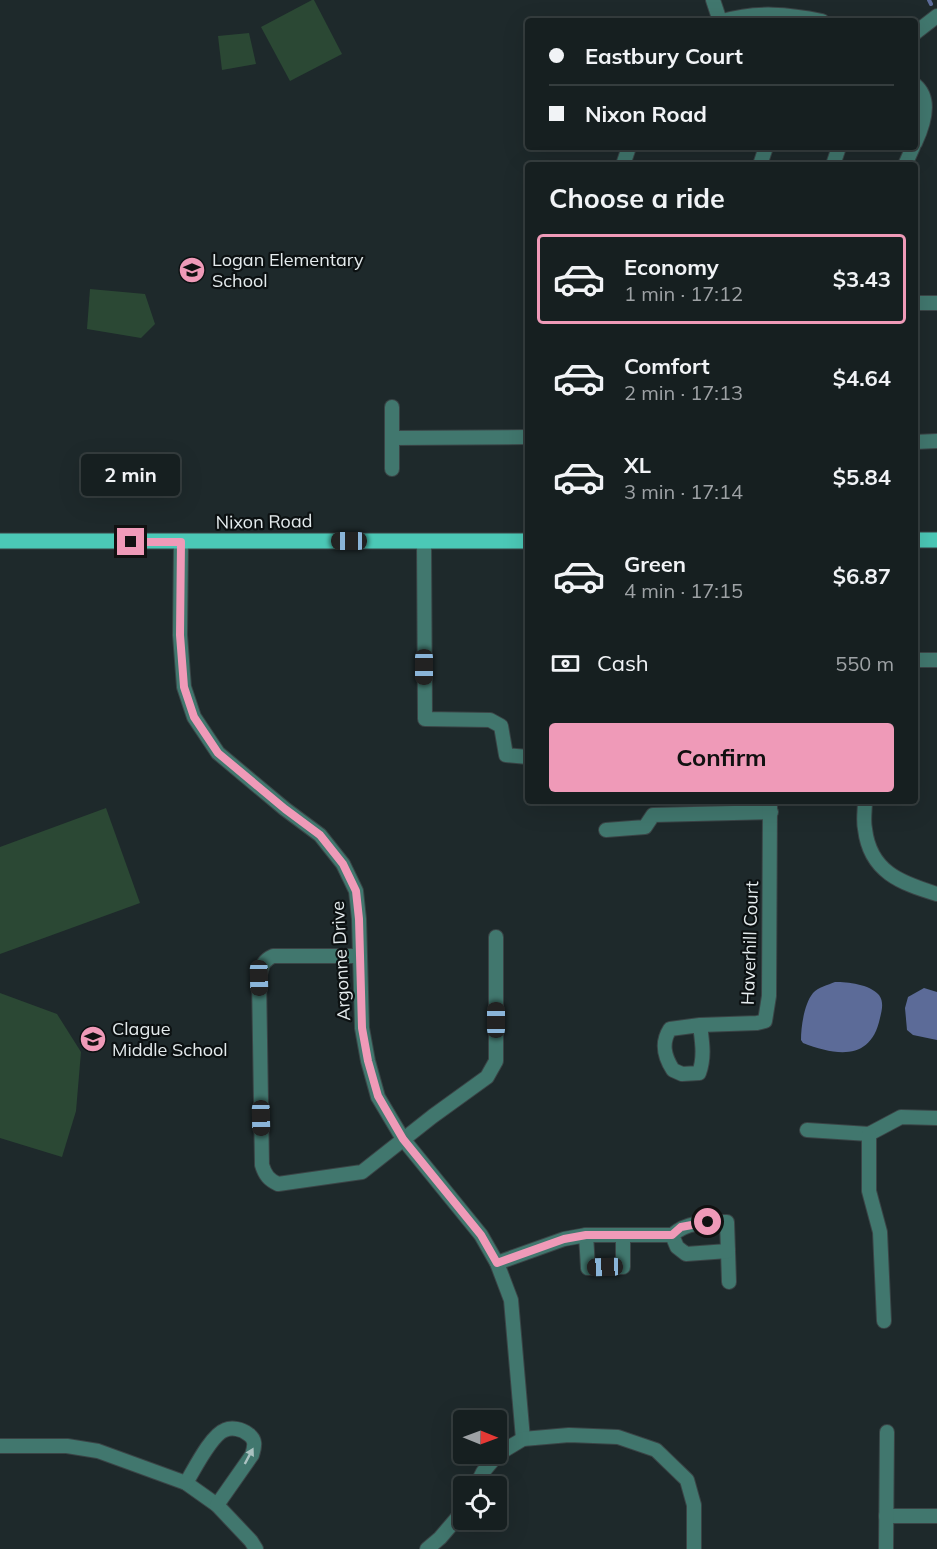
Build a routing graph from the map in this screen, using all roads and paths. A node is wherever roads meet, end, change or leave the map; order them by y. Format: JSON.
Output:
{"nodes":[{"id":1,"x":713,"y":0,"type":"edge"},
{"id":2,"x":937,"y":16,"type":"edge"},
{"id":3,"x":721,"y":18,"type":"edge"},
{"id":4,"x":734,"y":18,"type":"edge"},
{"id":5,"x":808,"y":18,"type":"edge"},
{"id":6,"x":918,"y":31,"type":"edge"},
{"id":7,"x":918,"y":87,"type":"edge"},
{"id":8,"x":918,"y":136,"type":"edge"},
{"id":9,"x":918,"y":303,"type":"edge"},
{"id":10,"x":937,"y":303,"type":"edge"},
{"id":11,"x":392,"y":407,"type":"dead end"},
{"id":12,"x":525,"y":436,"type":"edge"},
{"id":13,"x":392,"y":438,"type":"junction"},
{"id":14,"x":937,"y":441,"type":"edge"},
{"id":15,"x":918,"y":442,"type":"edge"},
{"id":16,"x":392,"y":470,"type":"dead end"},
{"id":17,"x":0,"y":541,"type":"edge"},
{"id":18,"x":525,"y":541,"type":"edge"},
{"id":19,"x":181,"y":542,"type":"junction"},
{"id":20,"x":424,"y":542,"type":"junction"},
{"id":21,"x":918,"y":660,"type":"edge"},
{"id":22,"x":937,"y":660,"type":"edge"},
{"id":23,"x":525,"y":758,"type":"edge"},
{"id":24,"x":865,"y":804,"type":"edge"},
{"id":25,"x":770,"y":806,"type":"edge"},
{"id":26,"x":606,"y":830,"type":"dead end"},
{"id":27,"x":937,"y":894,"type":"edge"},
{"id":28,"x":496,"y":937,"type":"dead end"},
{"id":29,"x":360,"y":956,"type":"junction"},
{"id":30,"x":700,"y":1025,"type":"dead end"},
{"id":31,"x":937,"y":1118,"type":"edge"},
{"id":32,"x":807,"y":1130,"type":"dead end"},
{"id":33,"x":869,"y":1134,"type":"junction"},
{"id":34,"x":403,"y":1139,"type":"junction"},
{"id":35,"x":586,"y":1235,"type":"junction"},
{"id":36,"x":623,"y":1235,"type":"junction"},
{"id":37,"x":672,"y":1235,"type":"junction"},
{"id":38,"x":728,"y":1251,"type":"junction"},
{"id":39,"x":497,"y":1263,"type":"junction"},
{"id":40,"x":729,"y":1282,"type":"dead end"},
{"id":41,"x":884,"y":1321,"type":"dead end"},
{"id":42,"x":887,"y":1432,"type":"dead end"},
{"id":43,"x":523,"y":1439,"type":"junction"},
{"id":44,"x":0,"y":1446,"type":"edge"},
{"id":45,"x":481,"y":1476,"type":"edge"},
{"id":46,"x":186,"y":1483,"type":"junction"},
{"id":47,"x":217,"y":1505,"type":"junction"},
{"id":48,"x":886,"y":1516,"type":"junction"},
{"id":49,"x":937,"y":1516,"type":"edge"},
{"id":50,"x":453,"y":1523,"type":"edge"},
{"id":51,"x":256,"y":1549,"type":"edge"},
{"id":52,"x":426,"y":1549,"type":"edge"},
{"id":53,"x":694,"y":1549,"type":"edge"},
{"id":54,"x":886,"y":1549,"type":"edge"}],
"edges":[{"from":1,"to":3,"type":"street"},
{"from":2,"to":6,"type":"street"},
{"from":4,"to":5,"type":"street"},
{"from":7,"to":8,"type":"street"},
{"from":9,"to":10,"type":"street"},
{"from":11,"to":13,"type":"street"},
{"from":12,"to":13,"type":"street"},
{"from":13,"to":16,"type":"street"},
{"from":14,"to":15,"type":"street"},
{"from":17,"to":19,"type":"main road","name":"Nixon Road"},
{"from":18,"to":20,"type":"main road","name":"Nixon Road"},
{"from":19,"to":20,"type":"main road","name":"Nixon Road"},
{"from":19,"to":29,"type":"street","name":"Argonne Drive"},
{"from":20,"to":23,"type":"street"},
{"from":21,"to":22,"type":"street"},
{"from":24,"to":27,"type":"street"},
{"from":25,"to":26,"type":"street"},
{"from":25,"to":30,"type":"street","name":"Haverhill Court"},
{"from":28,"to":34,"type":"street"},
{"from":29,"to":34,"type":"street","name":"Argonne Drive"},
{"from":29,"to":34,"type":"street"},
{"from":31,"to":33,"type":"street"},
{"from":32,"to":33,"type":"street"},
{"from":33,"to":41,"type":"street"},
{"from":34,"to":39,"type":"street","name":"Argonne Drive"},
{"from":35,"to":36,"type":"street"},
{"from":35,"to":36,"type":"street"},
{"from":35,"to":39,"type":"street"},
{"from":36,"to":37,"type":"street"},
{"from":37,"to":38,"type":"street"},
{"from":37,"to":38,"type":"street"},
{"from":38,"to":40,"type":"street"},
{"from":39,"to":43,"type":"street","name":"Argonne Drive"},
{"from":42,"to":48,"type":"street"},
{"from":43,"to":45,"type":"street"},
{"from":43,"to":53,"type":"street"},
{"from":44,"to":46,"type":"street"},
{"from":46,"to":47,"type":"street"},
{"from":47,"to":46,"type":"street","one_way":true},
{"from":47,"to":51,"type":"street"},
{"from":48,"to":49,"type":"street"},
{"from":48,"to":54,"type":"street"},
{"from":50,"to":52,"type":"street"}]}
